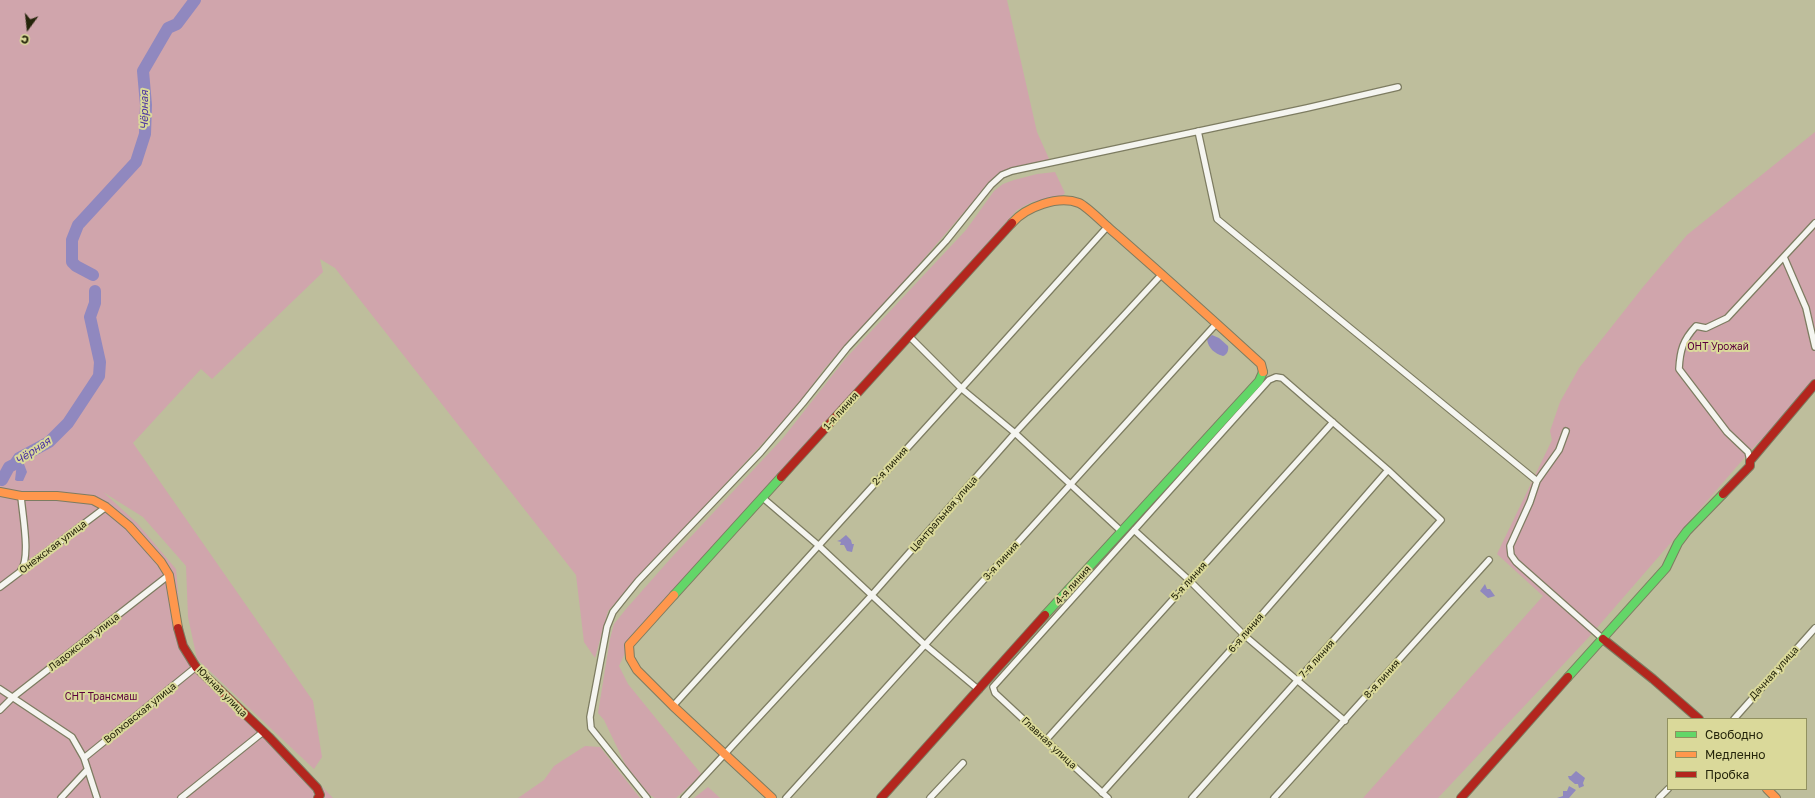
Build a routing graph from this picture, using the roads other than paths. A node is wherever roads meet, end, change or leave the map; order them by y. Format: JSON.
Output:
{"nodes":[{"id":1,"x":1398,"y":87,"type":"dead end"},
{"id":2,"x":1198,"y":131,"type":"junction"},
{"id":3,"x":1815,"y":223,"type":"edge"},
{"id":4,"x":1108,"y":226,"type":"junction"},
{"id":5,"x":1784,"y":258,"type":"junction"},
{"id":6,"x":1162,"y":274,"type":"junction"},
{"id":7,"x":1216,"y":324,"type":"junction"},
{"id":8,"x":909,"y":336,"type":"junction"},
{"id":9,"x":1815,"y":347,"type":"edge"},
{"id":10,"x":1815,"y":384,"type":"edge"},
{"id":11,"x":962,"y":389,"type":"junction"},
{"id":12,"x":1333,"y":422,"type":"junction"},
{"id":13,"x":1566,"y":431,"type":"dead end"},
{"id":14,"x":1014,"y":434,"type":"junction"},
{"id":15,"x":1750,"y":461,"type":"junction"},
{"id":16,"x":1388,"y":470,"type":"junction"},
{"id":17,"x":1537,"y":481,"type":"junction"},
{"id":18,"x":1070,"y":485,"type":"junction"},
{"id":19,"x":0,"y":492,"type":"edge"},
{"id":20,"x":21,"y":496,"type":"junction"},
{"id":21,"x":763,"y":498,"type":"junction"},
{"id":22,"x":106,"y":508,"type":"junction"},
{"id":23,"x":1134,"y":530,"type":"junction"},
{"id":24,"x":1121,"y":531,"type":"junction"},
{"id":25,"x":818,"y":545,"type":"junction"},
{"id":26,"x":1489,"y":560,"type":"dead end"},
{"id":27,"x":19,"y":574,"type":"junction"},
{"id":28,"x":169,"y":575,"type":"junction"},
{"id":29,"x":1190,"y":581,"type":"junction"},
{"id":30,"x":0,"y":587,"type":"edge"},
{"id":31,"x":871,"y":596,"type":"junction"},
{"id":32,"x":1815,"y":628,"type":"edge"},
{"id":33,"x":1244,"y":635,"type":"junction"},
{"id":34,"x":1602,"y":639,"type":"junction"},
{"id":35,"x":924,"y":644,"type":"junction"},
{"id":36,"x":196,"y":667,"type":"junction"},
{"id":37,"x":1297,"y":681,"type":"junction"},
{"id":38,"x":0,"y":689,"type":"edge"},
{"id":39,"x":979,"y":690,"type":"junction"},
{"id":40,"x":13,"y":697,"type":"junction"},
{"id":41,"x":673,"y":706,"type":"junction"},
{"id":42,"x":0,"y":710,"type":"edge"},
{"id":43,"x":1699,"y":718,"type":"edge"},
{"id":44,"x":1735,"y":718,"type":"edge"},
{"id":45,"x":1344,"y":721,"type":"junction"},
{"id":46,"x":263,"y":732,"type":"junction"},
{"id":47,"x":1046,"y":740,"type":"junction"},
{"id":48,"x":726,"y":755,"type":"junction"},
{"id":49,"x":84,"y":758,"type":"junction"},
{"id":50,"x":963,"y":763,"type":"dead end"},
{"id":51,"x":87,"y":770,"type":"junction"},
{"id":52,"x":1667,"y":790,"type":"edge"},
{"id":53,"x":1769,"y":790,"type":"edge"},
{"id":54,"x":1102,"y":793,"type":"junction"},
{"id":55,"x":319,"y":797,"type":"edge"},
{"id":56,"x":61,"y":798,"type":"edge"},
{"id":57,"x":97,"y":798,"type":"edge"},
{"id":58,"x":181,"y":798,"type":"edge"},
{"id":59,"x":647,"y":798,"type":"edge"},
{"id":60,"x":684,"y":798,"type":"edge"},
{"id":61,"x":772,"y":798,"type":"edge"},
{"id":62,"x":786,"y":798,"type":"edge"},
{"id":63,"x":881,"y":798,"type":"edge"},
{"id":64,"x":930,"y":798,"type":"edge"},
{"id":65,"x":1108,"y":798,"type":"edge"},
{"id":66,"x":1192,"y":798,"type":"edge"},
{"id":67,"x":1274,"y":798,"type":"edge"},
{"id":68,"x":1461,"y":798,"type":"edge"},
{"id":69,"x":1659,"y":798,"type":"edge"},
{"id":70,"x":1776,"y":798,"type":"edge"}],
"edges":[{"from":1,"to":2,"type":"street"},
{"from":2,"to":17,"type":"street"},
{"from":2,"to":59,"type":"street"},
{"from":3,"to":5,"type":"street"},
{"from":4,"to":6,"type":"street"},
{"from":4,"to":8,"type":"street","name":"1-я линия"},
{"from":4,"to":11,"type":"street","name":"2-я линия"},
{"from":5,"to":9,"type":"street"},
{"from":5,"to":15,"type":"street"},
{"from":6,"to":7,"type":"street"},
{"from":6,"to":14,"type":"street","name":"Центральная улица"},
{"from":7,"to":18,"type":"street","name":"3-я линия"},
{"from":7,"to":24,"type":"street","name":"4-я линия"},
{"from":8,"to":11,"type":"street"},
{"from":8,"to":21,"type":"street","name":"1-я линия"},
{"from":10,"to":15,"type":"street"},
{"from":11,"to":14,"type":"street"},
{"from":11,"to":25,"type":"street","name":"2-я линия"},
{"from":12,"to":16,"type":"street"},
{"from":12,"to":23,"type":"street"},
{"from":12,"to":29,"type":"street","name":"5-я линия"},
{"from":13,"to":17,"type":"street"},
{"from":14,"to":18,"type":"street"},
{"from":14,"to":31,"type":"street","name":"Центральная улица"},
{"from":15,"to":34,"type":"street"},
{"from":16,"to":33,"type":"street","name":"6-я линия"},
{"from":16,"to":37,"type":"street","name":"7-я линия"},
{"from":17,"to":34,"type":"street"},
{"from":18,"to":24,"type":"street"},
{"from":18,"to":35,"type":"street","name":"3-я линия"},
{"from":19,"to":20,"type":"street","name":"Южная улица"},
{"from":20,"to":22,"type":"street","name":"Южная улица"},
{"from":20,"to":27,"type":"street"},
{"from":21,"to":25,"type":"street"},
{"from":21,"to":41,"type":"street","name":"1-я линия"},
{"from":22,"to":27,"type":"street","name":"Онежская улица"},
{"from":22,"to":28,"type":"street","name":"Южная улица"},
{"from":23,"to":29,"type":"street"},
{"from":23,"to":47,"type":"street","name":"Главная улица"},
{"from":24,"to":39,"type":"street","name":"4-я линия"},
{"from":25,"to":31,"type":"street"},
{"from":25,"to":41,"type":"street","name":"2-я линия"},
{"from":26,"to":45,"type":"street","name":"8-я линия"},
{"from":27,"to":30,"type":"street","name":"Онежская улица"},
{"from":28,"to":36,"type":"street","name":"Южная улица"},
{"from":28,"to":40,"type":"street","name":"Ладожская улица"},
{"from":29,"to":33,"type":"street"},
{"from":29,"to":47,"type":"street","name":"5-я линия"},
{"from":31,"to":35,"type":"street"},
{"from":31,"to":48,"type":"street","name":"Центральная улица"},
{"from":32,"to":44,"type":"street","name":"Дачная улица"},
{"from":33,"to":37,"type":"street"},
{"from":33,"to":54,"type":"street","name":"6-я линия"},
{"from":34,"to":43,"type":"street"},
{"from":34,"to":68,"type":"street"},
{"from":35,"to":39,"type":"street"},
{"from":35,"to":62,"type":"street","name":"3-я линия"},
{"from":36,"to":46,"type":"street","name":"Южная улица"},
{"from":36,"to":49,"type":"street","name":"Волховская улица"},
{"from":37,"to":45,"type":"street"},
{"from":37,"to":66,"type":"street","name":"7-я линия"},
{"from":38,"to":40,"type":"street"},
{"from":39,"to":63,"type":"street","name":"4-я линия"},
{"from":40,"to":42,"type":"street","name":"Ладожская улица"},
{"from":40,"to":49,"type":"street"},
{"from":41,"to":48,"type":"street"},
{"from":45,"to":67,"type":"street","name":"8-я линия"},
{"from":46,"to":55,"type":"street","name":"Южная улица"},
{"from":46,"to":58,"type":"street"},
{"from":47,"to":54,"type":"street","name":"Главная улица"},
{"from":48,"to":60,"type":"street","name":"Центральная улица"},
{"from":48,"to":61,"type":"street"},
{"from":49,"to":51,"type":"street"},
{"from":50,"to":64,"type":"street"},
{"from":51,"to":56,"type":"street"},
{"from":51,"to":57,"type":"street"},
{"from":52,"to":69,"type":"street"},
{"from":53,"to":70,"type":"street"},
{"from":54,"to":65,"type":"street","name":"Главная улица"}]}
